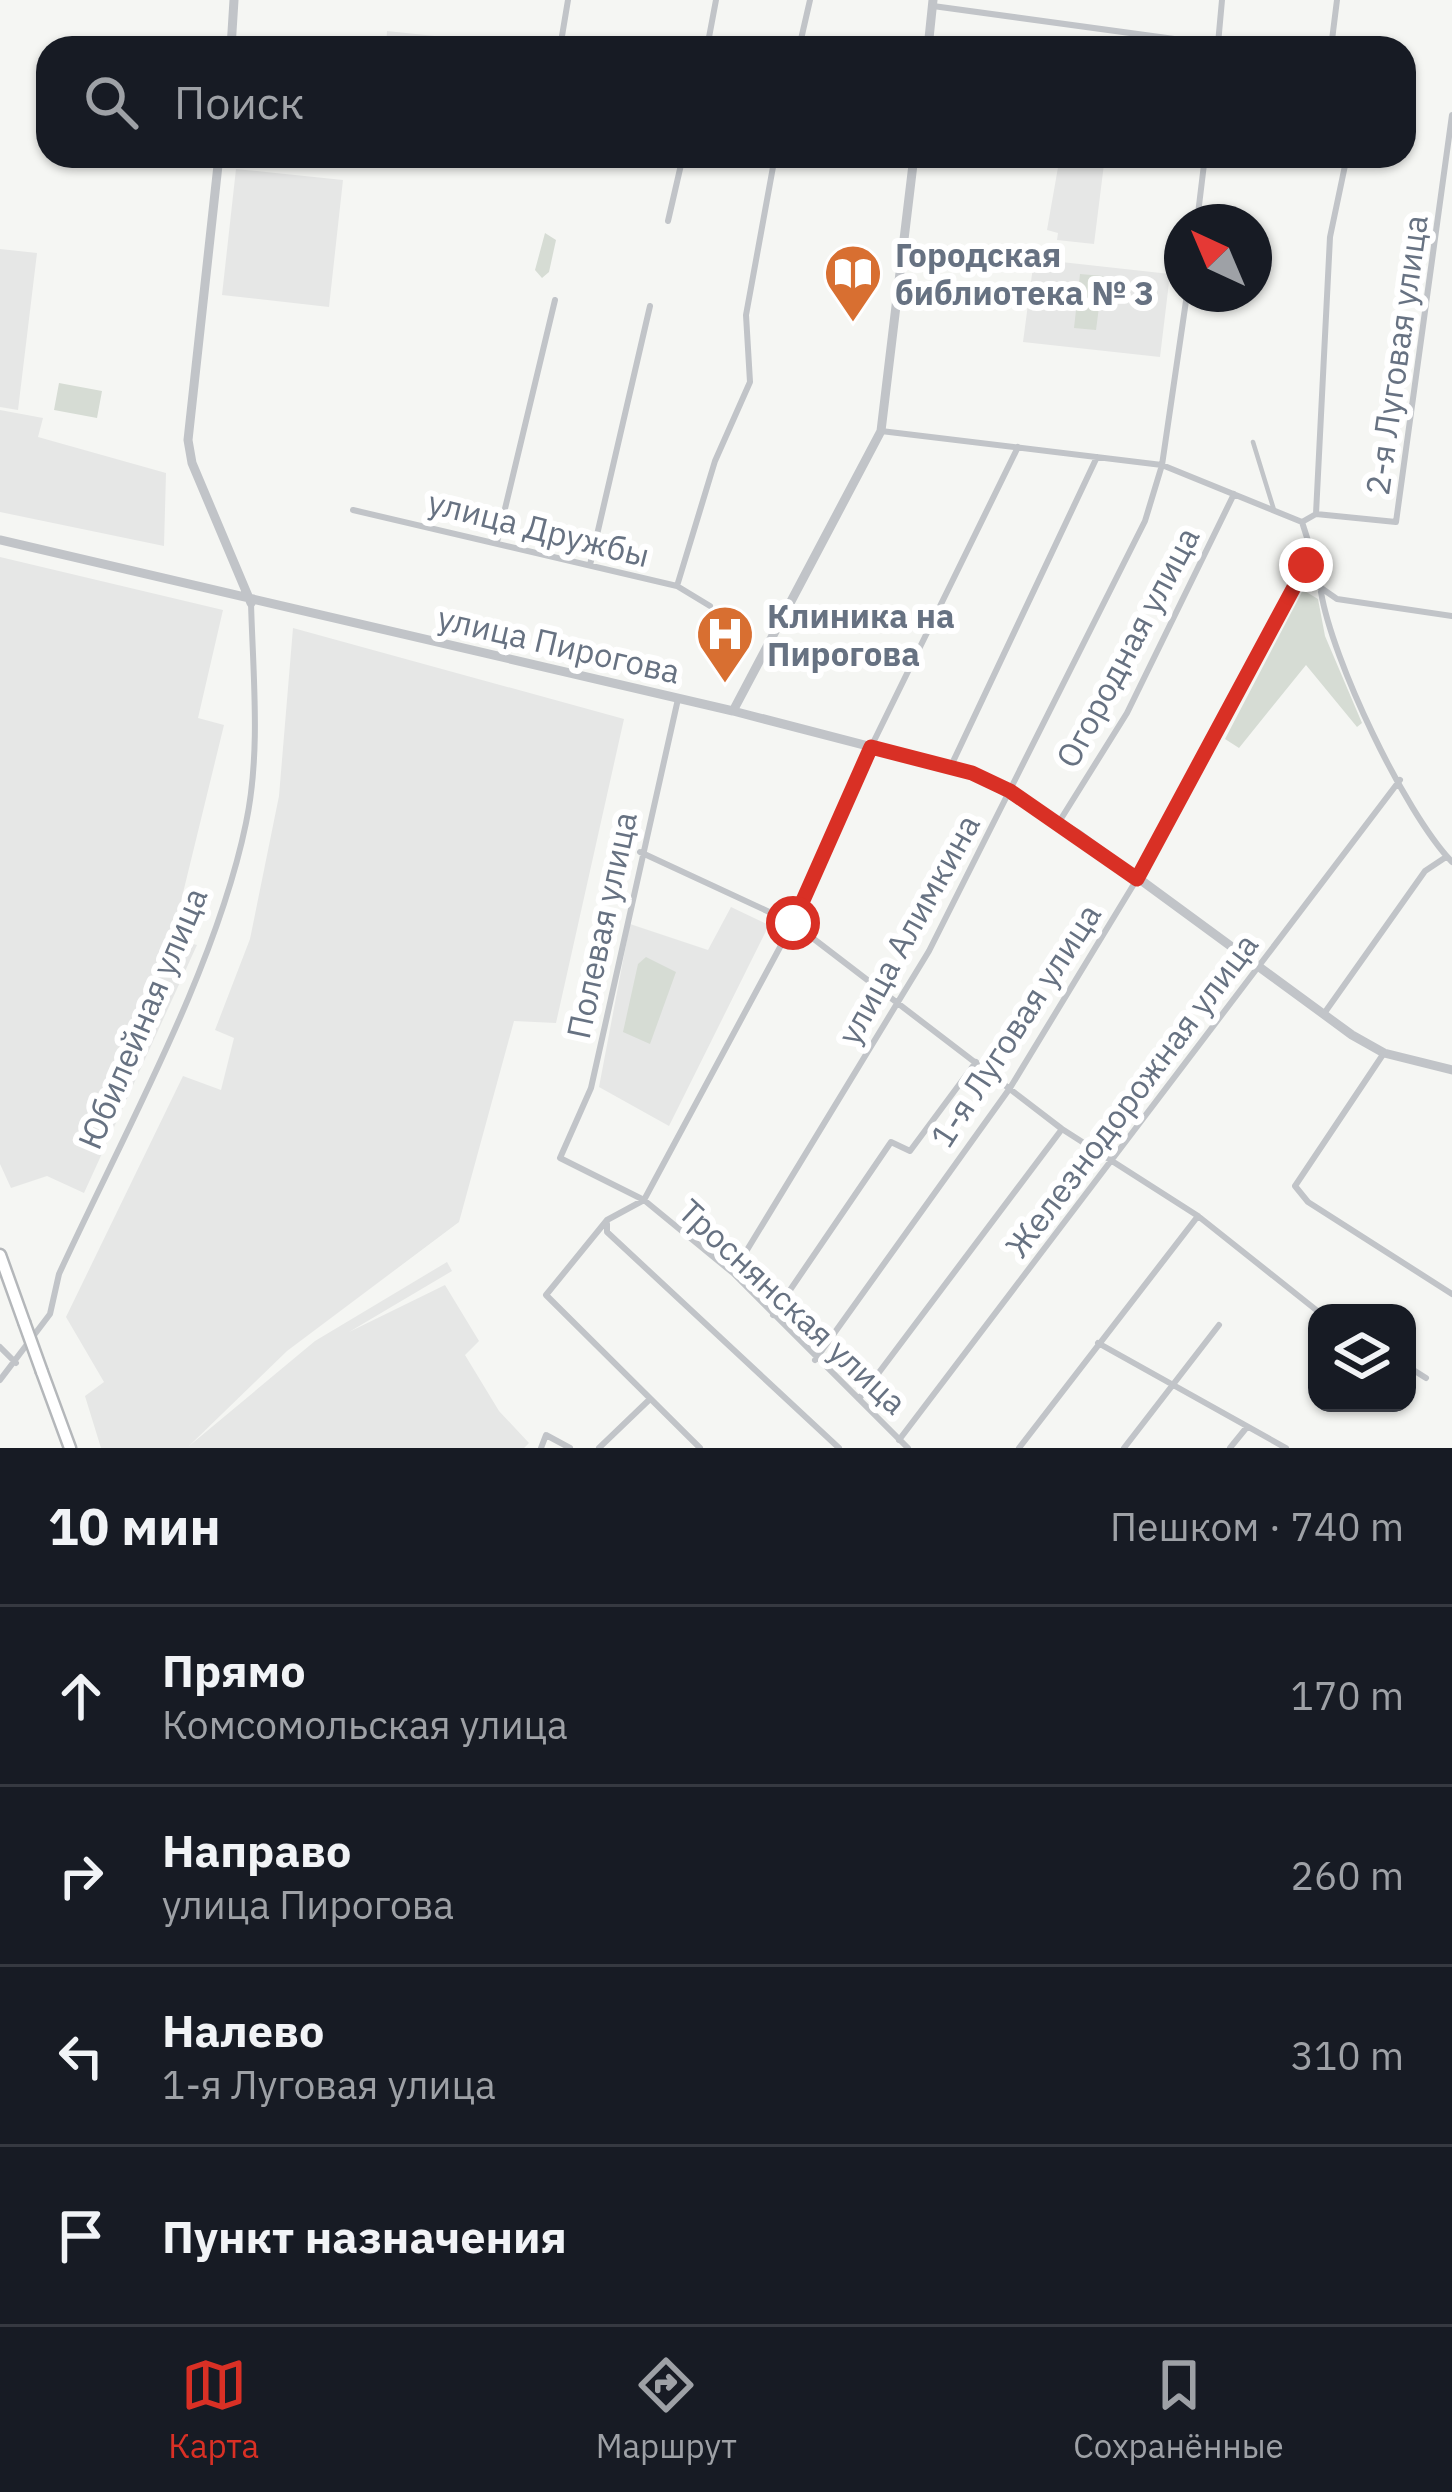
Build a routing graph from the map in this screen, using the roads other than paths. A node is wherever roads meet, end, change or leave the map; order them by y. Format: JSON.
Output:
{"nodes":[{"id":1,"x":234,"y":0,"type":"edge"},
{"id":2,"x":568,"y":0,"type":"edge"},
{"id":3,"x":716,"y":0,"type":"edge"},
{"id":4,"x":810,"y":0,"type":"edge"},
{"id":5,"x":1222,"y":0,"type":"edge"},
{"id":6,"x":1337,"y":0,"type":"edge"},
{"id":7,"x":933,"y":3,"type":"edge"},
{"id":8,"x":232,"y":36,"type":"edge"},
{"id":9,"x":562,"y":36,"type":"edge"},
{"id":10,"x":709,"y":36,"type":"edge"},
{"id":11,"x":802,"y":36,"type":"edge"},
{"id":12,"x":929,"y":36,"type":"edge"},
{"id":13,"x":1152,"y":36,"type":"edge"},
{"id":14,"x":1219,"y":36,"type":"edge"},
{"id":15,"x":1332,"y":36,"type":"edge"},
{"id":16,"x":1452,"y":115,"type":"edge"},
{"id":17,"x":218,"y":168,"type":"edge"},
{"id":18,"x":680,"y":168,"type":"edge"},
{"id":19,"x":773,"y":168,"type":"edge"},
{"id":20,"x":913,"y":168,"type":"edge"},
{"id":21,"x":1204,"y":168,"type":"edge"},
{"id":22,"x":1344,"y":168,"type":"edge"},
{"id":23,"x":1199,"y":204,"type":"edge"},
{"id":24,"x":668,"y":221,"type":"dead end"},
{"id":25,"x":555,"y":300,"type":"dead end"},
{"id":26,"x":650,"y":306,"type":"dead end"},
{"id":27,"x":1184,"y":312,"type":"edge"},
{"id":28,"x":880,"y":431,"type":"junction"},
{"id":29,"x":1253,"y":442,"type":"dead end"},
{"id":30,"x":1018,"y":447,"type":"junction"},
{"id":31,"x":1097,"y":457,"type":"junction"},
{"id":32,"x":1162,"y":465,"type":"junction"},
{"id":33,"x":1234,"y":494,"type":"junction"},
{"id":34,"x":353,"y":509,"type":"dead end"},
{"id":35,"x":1274,"y":510,"type":"junction"},
{"id":36,"x":1316,"y":514,"type":"junction"},
{"id":37,"x":1302,"y":522,"type":"junction"},
{"id":38,"x":0,"y":540,"type":"edge"},
{"id":39,"x":496,"y":542,"type":"junction"},
{"id":40,"x":590,"y":565,"type":"junction"},
{"id":41,"x":1304,"y":576,"type":"junction"},
{"id":42,"x":677,"y":586,"type":"junction"},
{"id":43,"x":1321,"y":592,"type":"junction"},
{"id":44,"x":251,"y":603,"type":"junction"},
{"id":45,"x":710,"y":606,"type":"dead end"},
{"id":46,"x":1452,"y":616,"type":"edge"},
{"id":47,"x":678,"y":698,"type":"junction"},
{"id":48,"x":734,"y":711,"type":"junction"},
{"id":49,"x":871,"y":747,"type":"junction"},
{"id":50,"x":950,"y":767,"type":"junction"},
{"id":51,"x":1400,"y":780,"type":"junction"},
{"id":52,"x":1010,"y":791,"type":"junction"},
{"id":53,"x":1059,"y":822,"type":"junction"},
{"id":54,"x":640,"y":852,"type":"junction"},
{"id":55,"x":1449,"y":859,"type":"edge"},
{"id":56,"x":1137,"y":879,"type":"junction"},
{"id":57,"x":793,"y":923,"type":"junction"},
{"id":58,"x":1259,"y":968,"type":"junction"},
{"id":59,"x":898,"y":1005,"type":"junction"},
{"id":60,"x":1323,"y":1015,"type":"junction"},
{"id":61,"x":1384,"y":1053,"type":"junction"},
{"id":62,"x":976,"y":1062,"type":"junction"},
{"id":63,"x":1452,"y":1070,"type":"edge"},
{"id":64,"x":1010,"y":1088,"type":"junction"},
{"id":65,"x":1062,"y":1129,"type":"junction"},
{"id":66,"x":560,"y":1158,"type":"joint"},
{"id":67,"x":1110,"y":1160,"type":"junction"},
{"id":68,"x":644,"y":1200,"type":"junction"},
{"id":69,"x":1198,"y":1216,"type":"junction"},
{"id":70,"x":607,"y":1220,"type":"junction"},
{"id":71,"x":0,"y":1255,"type":"edge"},
{"id":72,"x":733,"y":1274,"type":"junction"},
{"id":73,"x":1452,"y":1294,"type":"edge"},
{"id":74,"x":1309,"y":1304,"type":"edge"},
{"id":75,"x":773,"y":1315,"type":"junction"},
{"id":76,"x":1219,"y":1325,"type":"dead end"},
{"id":77,"x":1098,"y":1343,"type":"junction"},
{"id":78,"x":0,"y":1347,"type":"edge"},
{"id":79,"x":815,"y":1360,"type":"junction"},
{"id":80,"x":16,"y":1363,"type":"junction"},
{"id":81,"x":1416,"y":1372,"type":"edge"},
{"id":82,"x":1426,"y":1378,"type":"dead end"},
{"id":83,"x":0,"y":1380,"type":"edge"},
{"id":84,"x":1174,"y":1385,"type":"junction"},
{"id":85,"x":650,"y":1399,"type":"junction"},
{"id":86,"x":858,"y":1401,"type":"junction"},
{"id":87,"x":1247,"y":1426,"type":"junction"},
{"id":88,"x":899,"y":1440,"type":"junction"},
{"id":89,"x":70,"y":1448,"type":"edge"},
{"id":90,"x":541,"y":1448,"type":"edge"},
{"id":91,"x":570,"y":1448,"type":"edge"},
{"id":92,"x":598,"y":1448,"type":"edge"},
{"id":93,"x":700,"y":1448,"type":"edge"},
{"id":94,"x":839,"y":1448,"type":"edge"},
{"id":95,"x":908,"y":1448,"type":"edge"},
{"id":96,"x":1019,"y":1448,"type":"edge"},
{"id":97,"x":1124,"y":1448,"type":"edge"},
{"id":98,"x":1230,"y":1448,"type":"edge"},
{"id":99,"x":1286,"y":1448,"type":"edge"}],
"edges":[{"from":1,"to":8,"type":"street"},
{"from":2,"to":9,"type":"street"},
{"from":3,"to":10,"type":"street"},
{"from":4,"to":11,"type":"street"},
{"from":5,"to":14,"type":"street"},
{"from":6,"to":15,"type":"street"},
{"from":7,"to":12,"type":"street"},
{"from":7,"to":13,"type":"street"},
{"from":16,"to":36,"type":"street","name":"2-я Луговая улица"},
{"from":17,"to":44,"type":"street","name":"Юбилейная улица"},
{"from":18,"to":24,"type":"street"},
{"from":19,"to":42,"type":"street"},
{"from":20,"to":28,"type":"street"},
{"from":21,"to":23,"type":"street"},
{"from":22,"to":36,"type":"street"},
{"from":25,"to":39,"type":"street"},
{"from":26,"to":40,"type":"street"},
{"from":27,"to":32,"type":"street","name":"улица Алимкина"},
{"from":28,"to":30,"type":"street"},
{"from":28,"to":48,"type":"street"},
{"from":29,"to":35,"type":"street"},
{"from":30,"to":31,"type":"street"},
{"from":30,"to":49,"type":"street"},
{"from":31,"to":32,"type":"street"},
{"from":31,"to":50,"type":"street"},
{"from":32,"to":33,"type":"street"},
{"from":32,"to":52,"type":"street","name":"улица Алимкина"},
{"from":33,"to":35,"type":"street"},
{"from":33,"to":53,"type":"street","name":"Огородная улица"},
{"from":34,"to":39,"type":"street","name":"улица Дружбы"},
{"from":35,"to":37,"type":"street"},
{"from":36,"to":37,"type":"street"},
{"from":37,"to":41,"type":"street"},
{"from":38,"to":44,"type":"street","name":"улица Пирогова"},
{"from":39,"to":40,"type":"street","name":"улица Дружбы"},
{"from":40,"to":42,"type":"street","name":"улица Дружбы"},
{"from":41,"to":43,"type":"street"},
{"from":41,"to":56,"type":"street","name":"1-я Луговая улица"},
{"from":42,"to":45,"type":"street","name":"улица Дружбы"},
{"from":43,"to":46,"type":"street"},
{"from":43,"to":51,"type":"street"},
{"from":44,"to":47,"type":"street","name":"улица Пирогова"},
{"from":44,"to":80,"type":"street","name":"Юбилейная улица"},
{"from":47,"to":48,"type":"street","name":"улица Пирогова"},
{"from":47,"to":54,"type":"street","name":"Полевая улица"},
{"from":48,"to":49,"type":"street","name":"улица Пирогова"},
{"from":49,"to":50,"type":"street","name":"улица Пирогова"},
{"from":49,"to":57,"type":"street"},
{"from":50,"to":52,"type":"street","name":"улица Пирогова"},
{"from":51,"to":55,"type":"street"},
{"from":51,"to":58,"type":"street","name":"Железнодорожная улица"},
{"from":52,"to":53,"type":"street","name":"улица Пирогова"},
{"from":52,"to":59,"type":"street","name":"улица Алимкина"},
{"from":53,"to":56,"type":"street","name":"улица Пирогова"},
{"from":54,"to":57,"type":"street"},
{"from":54,"to":66,"type":"street","name":"Полевая улица"},
{"from":55,"to":60,"type":"street"},
{"from":56,"to":58,"type":"street","name":"улица Пирогова"},
{"from":56,"to":64,"type":"street","name":"1-я Луговая улица"},
{"from":57,"to":59,"type":"street"},
{"from":57,"to":68,"type":"street"},
{"from":58,"to":60,"type":"street","name":"улица Пирогова"},
{"from":58,"to":67,"type":"street","name":"Железнодорожная улица"},
{"from":59,"to":62,"type":"street"},
{"from":59,"to":72,"type":"street","name":"улица Алимкина"},
{"from":60,"to":61,"type":"street","name":"улица Пирогова"},
{"from":61,"to":63,"type":"street","name":"улица Пирогова"},
{"from":61,"to":73,"type":"street"},
{"from":62,"to":64,"type":"street"},
{"from":62,"to":75,"type":"street"},
{"from":64,"to":65,"type":"street"},
{"from":64,"to":79,"type":"street","name":"1-я Луговая улица"},
{"from":65,"to":67,"type":"street"},
{"from":65,"to":86,"type":"street"},
{"from":66,"to":68,"type":"street","name":"Троснянская улица"},
{"from":67,"to":69,"type":"street"},
{"from":67,"to":88,"type":"street","name":"Железнодорожная улица"},
{"from":68,"to":70,"type":"street"},
{"from":68,"to":72,"type":"street","name":"Троснянская улица"},
{"from":69,"to":74,"type":"street"},
{"from":69,"to":77,"type":"street"},
{"from":70,"to":85,"type":"street"},
{"from":70,"to":94,"type":"street"},
{"from":71,"to":89,"type":"highway","bridge":true},
{"from":72,"to":75,"type":"street","name":"Троснянская улица"},
{"from":75,"to":79,"type":"street","name":"Троснянская улица"},
{"from":76,"to":84,"type":"street"},
{"from":77,"to":84,"type":"street"},
{"from":77,"to":96,"type":"street"},
{"from":78,"to":80,"type":"street"},
{"from":79,"to":86,"type":"street","name":"Троснянская улица"},
{"from":80,"to":83,"type":"street","name":"Юбилейная улица"},
{"from":81,"to":82,"type":"street"},
{"from":84,"to":87,"type":"street"},
{"from":84,"to":97,"type":"street"},
{"from":85,"to":92,"type":"street"},
{"from":85,"to":93,"type":"street"},
{"from":86,"to":88,"type":"street","name":"Троснянская улица"},
{"from":87,"to":98,"type":"street"},
{"from":87,"to":99,"type":"street"},
{"from":88,"to":95,"type":"street","name":"Троснянская улица"},
{"from":90,"to":91,"type":"street"}]}
